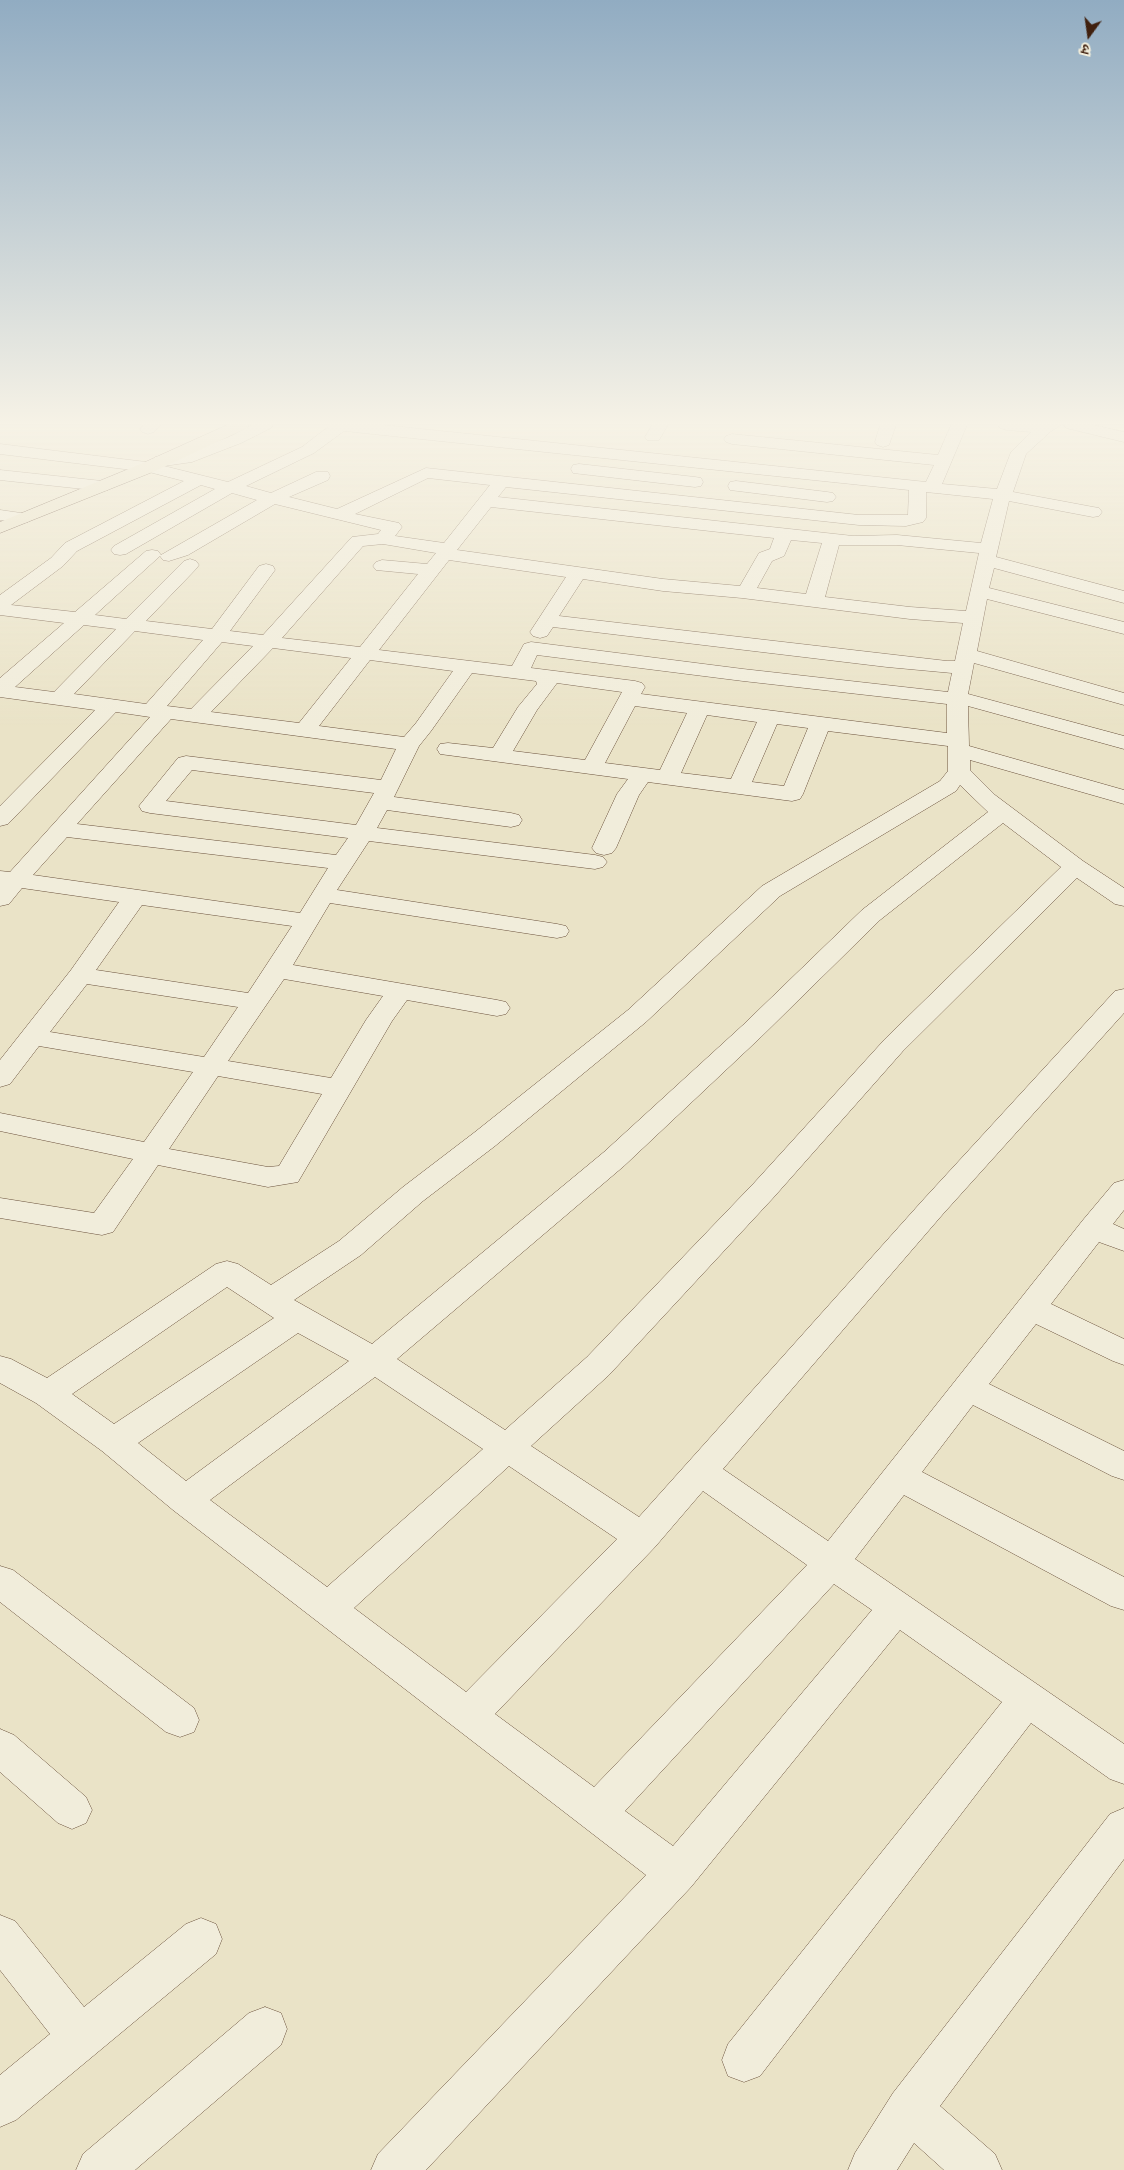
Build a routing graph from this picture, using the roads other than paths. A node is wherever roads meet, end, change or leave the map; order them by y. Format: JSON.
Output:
{"nodes":[{"id":1,"x":111,"y":526,"type":"edge"},
{"id":2,"x":162,"y":526,"type":"edge"},
{"id":3,"x":224,"y":526,"type":"edge"},
{"id":4,"x":390,"y":526,"type":"edge"},
{"id":5,"x":467,"y":526,"type":"edge"},
{"id":6,"x":714,"y":526,"type":"edge"},
{"id":7,"x":995,"y":526,"type":"edge"},
{"id":8,"x":784,"y":534,"type":"junction"},
{"id":9,"x":383,"y":539,"type":"junction"},
{"id":10,"x":832,"y":539,"type":"junction"},
{"id":11,"x":120,"y":550,"type":"dead end"},
{"id":12,"x":446,"y":552,"type":"junction"},
{"id":13,"x":987,"y":554,"type":"junction"},
{"id":14,"x":190,"y":565,"type":"dead end"},
{"id":15,"x":382,"y":566,"type":"dead end"},
{"id":16,"x":266,"y":570,"type":"dead end"},
{"id":17,"x":432,"y":570,"type":"junction"},
{"id":18,"x":578,"y":573,"type":"junction"},
{"id":19,"x":980,"y":591,"type":"junction"},
{"id":20,"x":746,"y":592,"type":"junction"},
{"id":21,"x":1124,"y":597,"type":"edge"},
{"id":22,"x":814,"y":601,"type":"junction"},
{"id":23,"x":0,"y":604,"type":"edge"},
{"id":24,"x":0,"y":609,"type":"edge"},
{"id":25,"x":975,"y":618,"type":"junction"},
{"id":26,"x":77,"y":620,"type":"junction"},
{"id":27,"x":547,"y":620,"type":"junction"},
{"id":28,"x":131,"y":626,"type":"junction"},
{"id":29,"x":1124,"y":628,"type":"edge"},
{"id":30,"x":216,"y":637,"type":"junction"},
{"id":31,"x":268,"y":642,"type":"junction"},
{"id":32,"x":530,"y":648,"type":"junction"},
{"id":33,"x":365,"y":653,"type":"junction"},
{"id":34,"x":965,"y":660,"type":"junction"},
{"id":35,"x":466,"y":667,"type":"junction"},
{"id":36,"x":518,"y":673,"type":"junction"},
{"id":37,"x":545,"y":677,"type":"junction"},
{"id":38,"x":0,"y":690,"type":"edge"},
{"id":39,"x":59,"y":698,"type":"junction"},
{"id":40,"x":957,"y":698,"type":"junction"},
{"id":41,"x":629,"y":699,"type":"junction"},
{"id":42,"x":1124,"y":699,"type":"edge"},
{"id":43,"x":111,"y":705,"type":"junction"},
{"id":44,"x":699,"y":708,"type":"junction"},
{"id":45,"x":159,"y":711,"type":"junction"},
{"id":46,"x":196,"y":716,"type":"junction"},
{"id":47,"x":769,"y":718,"type":"junction"},
{"id":48,"x":820,"y":724,"type":"junction"},
{"id":49,"x":305,"y":730,"type":"junction"},
{"id":50,"x":1124,"y":743,"type":"edge"},
{"id":51,"x":409,"y":744,"type":"junction"},
{"id":52,"x":448,"y":749,"type":"dead end"},
{"id":53,"x":958,"y":754,"type":"junction"},
{"id":54,"x":500,"y":755,"type":"junction"},
{"id":55,"x":592,"y":767,"type":"junction"},
{"id":56,"x":643,"y":774,"type":"junction"},
{"id":57,"x":668,"y":777,"type":"junction"},
{"id":58,"x":739,"y":787,"type":"junction"},
{"id":59,"x":384,"y":795,"type":"junction"},
{"id":60,"x":1124,"y":797,"type":"edge"},
{"id":61,"x":4,"y":811,"type":"edge"},
{"id":62,"x":1003,"y":811,"type":"junction"},
{"id":63,"x":511,"y":820,"type":"dead end"},
{"id":64,"x":60,"y":829,"type":"junction"},
{"id":65,"x":362,"y":834,"type":"junction"},
{"id":66,"x":342,"y":864,"type":"junction"},
{"id":67,"x":1075,"y":866,"type":"junction"},
{"id":68,"x":8,"y":879,"type":"edge"},
{"id":69,"x":322,"y":895,"type":"junction"},
{"id":70,"x":135,"y":897,"type":"junction"},
{"id":71,"x":0,"y":899,"type":"edge"},
{"id":72,"x":1124,"y":899,"type":"edge"},
{"id":73,"x":308,"y":921,"type":"junction"},
{"id":74,"x":557,"y":931,"type":"dead end"},
{"id":75,"x":277,"y":970,"type":"junction"},
{"id":76,"x":80,"y":975,"type":"junction"},
{"id":77,"x":400,"y":991,"type":"junction"},
{"id":78,"x":1124,"y":996,"type":"edge"},
{"id":79,"x":256,"y":1002,"type":"junction"},
{"id":80,"x":498,"y":1008,"type":"dead end"},
{"id":81,"x":32,"y":1037,"type":"junction"},
{"id":82,"x":210,"y":1068,"type":"junction"},
{"id":83,"x":3,"y":1070,"type":"edge"},
{"id":84,"x":340,"y":1088,"type":"junction"},
{"id":85,"x":0,"y":1122,"type":"edge"},
{"id":86,"x":151,"y":1153,"type":"junction"},
{"id":87,"x":1124,"y":1190,"type":"edge"},
{"id":88,"x":3,"y":1213,"type":"edge"},
{"id":89,"x":1109,"y":1234,"type":"edge"},
{"id":90,"x":270,"y":1301,"type":"junction"},
{"id":91,"x":1031,"y":1308,"type":"junction"},
{"id":92,"x":296,"y":1318,"type":"junction"},
{"id":93,"x":1124,"y":1353,"type":"edge"},
{"id":94,"x":374,"y":1360,"type":"junction"},
{"id":95,"x":0,"y":1368,"type":"edge"},
{"id":96,"x":968,"y":1388,"type":"junction"},
{"id":97,"x":48,"y":1394,"type":"junction"},
{"id":98,"x":114,"y":1442,"type":"junction"},
{"id":99,"x":506,"y":1449,"type":"junction"},
{"id":100,"x":1124,"y":1468,"type":"edge"},
{"id":101,"x":700,"y":1471,"type":"junction"},
{"id":102,"x":899,"y":1476,"type":"junction"},
{"id":103,"x":185,"y":1500,"type":"junction"},
{"id":104,"x":642,"y":1538,"type":"junction"},
{"id":105,"x":832,"y":1562,"type":"junction"},
{"id":106,"x":6,"y":1595,"type":"edge"},
{"id":107,"x":1124,"y":1595,"type":"edge"},
{"id":108,"x":897,"y":1607,"type":"junction"},
{"id":109,"x":328,"y":1609,"type":"junction"},
{"id":110,"x":1028,"y":1698,"type":"junction"},
{"id":111,"x":468,"y":1716,"type":"junction"},
{"id":112,"x":180,"y":1720,"type":"dead end"},
{"id":113,"x":0,"y":1747,"type":"edge"},
{"id":114,"x":1124,"y":1766,"type":"edge"},
{"id":115,"x":72,"y":1810,"type":"dead end"},
{"id":116,"x":596,"y":1814,"type":"junction"},
{"id":117,"x":1124,"y":1827,"type":"edge"},
{"id":118,"x":676,"y":1873,"type":"junction"},
{"id":119,"x":0,"y":1936,"type":"edge"},
{"id":120,"x":201,"y":1939,"type":"dead end"},
{"id":121,"x":265,"y":2028,"type":"dead end"},
{"id":122,"x":81,"y":2038,"type":"junction"},
{"id":123,"x":744,"y":2060,"type":"dead end"},
{"id":124,"x":0,"y":2104,"type":"edge"},
{"id":125,"x":909,"y":2109,"type":"junction"},
{"id":126,"x":871,"y":2169,"type":"edge"},
{"id":127,"x":99,"y":2170,"type":"edge"},
{"id":128,"x":394,"y":2170,"type":"edge"},
{"id":129,"x":979,"y":2170,"type":"edge"}],
"edges":[{"from":1,"to":23,"type":"street"},
{"from":2,"to":11,"type":"street"},
{"from":3,"to":26,"type":"street"},
{"from":4,"to":9,"type":"street"},
{"from":5,"to":12,"type":"street"},
{"from":6,"to":8,"type":"street"},
{"from":7,"to":13,"type":"street"},
{"from":8,"to":10,"type":"street"},
{"from":8,"to":20,"type":"street"},
{"from":9,"to":12,"type":"street"},
{"from":9,"to":31,"type":"street"},
{"from":10,"to":13,"type":"street"},
{"from":10,"to":22,"type":"street"},
{"from":12,"to":17,"type":"street"},
{"from":12,"to":18,"type":"street"},
{"from":13,"to":19,"type":"street"},
{"from":13,"to":21,"type":"street"},
{"from":14,"to":28,"type":"street"},
{"from":15,"to":17,"type":"street"},
{"from":16,"to":30,"type":"street"},
{"from":17,"to":33,"type":"street"},
{"from":18,"to":20,"type":"street"},
{"from":18,"to":27,"type":"street"},
{"from":19,"to":25,"type":"street"},
{"from":19,"to":29,"type":"street"},
{"from":20,"to":22,"type":"street"},
{"from":22,"to":25,"type":"street"},
{"from":24,"to":26,"type":"street"},
{"from":25,"to":34,"type":"street"},
{"from":26,"to":28,"type":"street"},
{"from":26,"to":38,"type":"street"},
{"from":27,"to":32,"type":"street"},
{"from":27,"to":34,"type":"street"},
{"from":28,"to":30,"type":"street"},
{"from":28,"to":39,"type":"street"},
{"from":30,"to":31,"type":"street"},
{"from":30,"to":45,"type":"street"},
{"from":31,"to":33,"type":"street"},
{"from":31,"to":46,"type":"street"},
{"from":32,"to":36,"type":"street"},
{"from":32,"to":40,"type":"street"},
{"from":33,"to":35,"type":"street"},
{"from":33,"to":49,"type":"street"},
{"from":34,"to":40,"type":"street"},
{"from":34,"to":42,"type":"street"},
{"from":35,"to":36,"type":"street"},
{"from":35,"to":51,"type":"street"},
{"from":36,"to":37,"type":"street"},
{"from":37,"to":41,"type":"street"},
{"from":37,"to":54,"type":"street"},
{"from":38,"to":39,"type":"street"},
{"from":39,"to":43,"type":"street"},
{"from":40,"to":50,"type":"street"},
{"from":40,"to":53,"type":"street"},
{"from":41,"to":44,"type":"street"},
{"from":41,"to":55,"type":"street"},
{"from":43,"to":45,"type":"street"},
{"from":43,"to":61,"type":"street"},
{"from":44,"to":47,"type":"street"},
{"from":44,"to":57,"type":"street"},
{"from":45,"to":46,"type":"street"},
{"from":45,"to":64,"type":"street"},
{"from":46,"to":49,"type":"street"},
{"from":47,"to":48,"type":"street"},
{"from":47,"to":58,"type":"street"},
{"from":48,"to":53,"type":"street"},
{"from":48,"to":58,"type":"street"},
{"from":49,"to":51,"type":"street"},
{"from":51,"to":59,"type":"street"},
{"from":52,"to":54,"type":"street"},
{"from":53,"to":60,"type":"street"},
{"from":53,"to":62,"type":"street"},
{"from":53,"to":90,"type":"street"},
{"from":54,"to":55,"type":"street"},
{"from":55,"to":56,"type":"street"},
{"from":56,"to":57,"type":"street"},
{"from":56,"to":65,"type":"street"},
{"from":57,"to":58,"type":"street"},
{"from":59,"to":63,"type":"street"},
{"from":59,"to":65,"type":"street"},
{"from":59,"to":65,"type":"street"},
{"from":62,"to":67,"type":"street"},
{"from":62,"to":94,"type":"street"},
{"from":64,"to":66,"type":"street"},
{"from":64,"to":68,"type":"street"},
{"from":65,"to":66,"type":"street"},
{"from":66,"to":69,"type":"street"},
{"from":67,"to":72,"type":"street"},
{"from":67,"to":99,"type":"street"},
{"from":68,"to":70,"type":"street"},
{"from":68,"to":71,"type":"street"},
{"from":69,"to":73,"type":"street"},
{"from":69,"to":74,"type":"street"},
{"from":70,"to":73,"type":"street"},
{"from":70,"to":76,"type":"street"},
{"from":73,"to":75,"type":"street"},
{"from":75,"to":77,"type":"street"},
{"from":75,"to":79,"type":"street"},
{"from":76,"to":79,"type":"street"},
{"from":76,"to":81,"type":"street"},
{"from":77,"to":80,"type":"street"},
{"from":77,"to":84,"type":"street"},
{"from":78,"to":101,"type":"street"},
{"from":79,"to":82,"type":"street"},
{"from":81,"to":82,"type":"street"},
{"from":81,"to":83,"type":"street"},
{"from":82,"to":84,"type":"street"},
{"from":82,"to":86,"type":"street"},
{"from":84,"to":86,"type":"street"},
{"from":85,"to":86,"type":"street"},
{"from":86,"to":88,"type":"street"},
{"from":87,"to":89,"type":"street"},
{"from":89,"to":91,"type":"street"},
{"from":90,"to":92,"type":"street"},
{"from":90,"to":97,"type":"street"},
{"from":91,"to":93,"type":"street"},
{"from":91,"to":96,"type":"street"},
{"from":92,"to":94,"type":"street"},
{"from":92,"to":98,"type":"street"},
{"from":94,"to":99,"type":"street"},
{"from":94,"to":103,"type":"street"},
{"from":95,"to":97,"type":"street"},
{"from":96,"to":100,"type":"street"},
{"from":96,"to":102,"type":"street"},
{"from":97,"to":98,"type":"street"},
{"from":98,"to":103,"type":"street"},
{"from":99,"to":104,"type":"street"},
{"from":99,"to":109,"type":"street"},
{"from":101,"to":104,"type":"street"},
{"from":101,"to":105,"type":"street"},
{"from":102,"to":105,"type":"street"},
{"from":102,"to":107,"type":"street"},
{"from":103,"to":109,"type":"street"},
{"from":104,"to":111,"type":"street"},
{"from":105,"to":108,"type":"street"},
{"from":105,"to":116,"type":"street"},
{"from":106,"to":112,"type":"street"},
{"from":108,"to":110,"type":"street"},
{"from":108,"to":118,"type":"street"},
{"from":109,"to":111,"type":"street"},
{"from":110,"to":114,"type":"street"},
{"from":110,"to":123,"type":"street"},
{"from":111,"to":116,"type":"street"},
{"from":113,"to":115,"type":"street"},
{"from":116,"to":118,"type":"street"},
{"from":117,"to":125,"type":"street"},
{"from":118,"to":128,"type":"street"},
{"from":119,"to":122,"type":"street"},
{"from":120,"to":122,"type":"street"},
{"from":121,"to":127,"type":"street"},
{"from":122,"to":124,"type":"street"},
{"from":125,"to":126,"type":"street"},
{"from":125,"to":129,"type":"street"}]}
